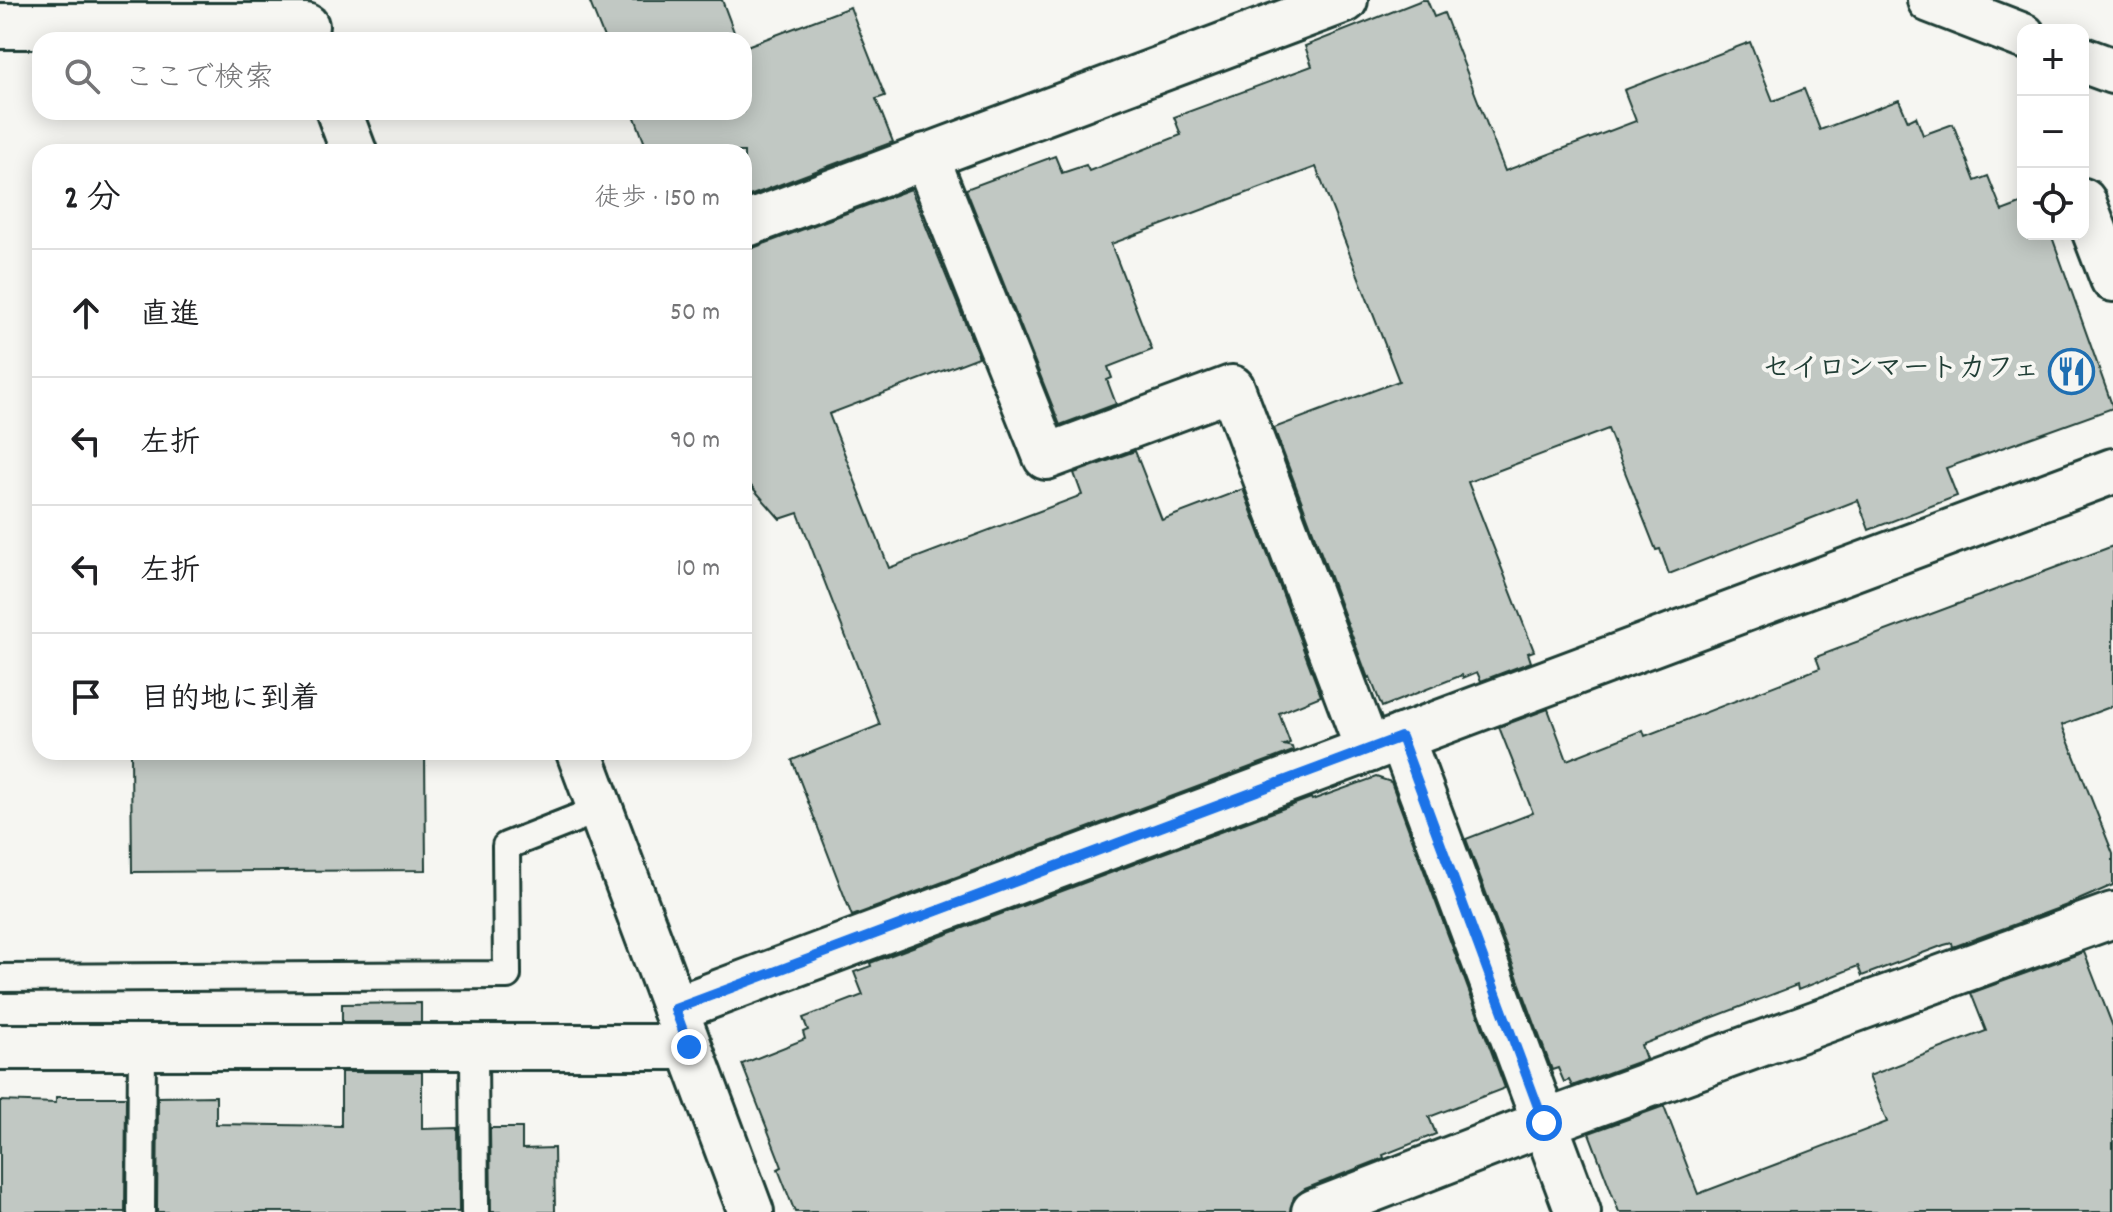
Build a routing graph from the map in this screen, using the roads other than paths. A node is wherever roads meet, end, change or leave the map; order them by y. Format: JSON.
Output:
{"nodes":[{"id":1,"x":1345,"y":0,"type":"edge"},
{"id":2,"x":1930,"y":0,"type":"edge"},
{"id":3,"x":305,"y":22,"type":"edge"},
{"id":4,"x":0,"y":26,"type":"edge"},
{"id":5,"x":2017,"y":34,"type":"edge"},
{"id":6,"x":2089,"y":62,"type":"edge"},
{"id":7,"x":2113,"y":71,"type":"edge"},
{"id":8,"x":342,"y":120,"type":"edge"},
{"id":9,"x":351,"y":144,"type":"edge"},
{"id":10,"x":926,"y":156,"type":"junction"},
{"id":11,"x":2089,"y":217,"type":"edge"},
{"id":12,"x":752,"y":222,"type":"edge"},
{"id":13,"x":2113,"y":279,"type":"edge"},
{"id":14,"x":2113,"y":471,"type":"edge"},
{"id":15,"x":1384,"y":744,"type":"junction"},
{"id":16,"x":582,"y":760,"type":"edge"},
{"id":17,"x":600,"y":809,"type":"junction"},
{"id":18,"x":2113,"y":915,"type":"edge"},
{"id":19,"x":0,"y":978,"type":"edge"},
{"id":20,"x":682,"y":1028,"type":"junction"},
{"id":21,"x":0,"y":1047,"type":"edge"},
{"id":22,"x":142,"y":1047,"type":"junction"},
{"id":23,"x":474,"y":1048,"type":"junction"},
{"id":24,"x":1544,"y":1123,"type":"junction"},
{"id":25,"x":141,"y":1212,"type":"edge"},
{"id":26,"x":475,"y":1212,"type":"edge"},
{"id":27,"x":751,"y":1212,"type":"edge"},
{"id":28,"x":1314,"y":1212,"type":"edge"},
{"id":29,"x":1578,"y":1212,"type":"edge"}],
"edges":[{"from":1,"to":10,"type":"main road"},
{"from":2,"to":5,"type":"main road"},
{"from":3,"to":4,"type":"main road"},
{"from":6,"to":7,"type":"main road"},
{"from":8,"to":9,"type":"main road"},
{"from":10,"to":12,"type":"main road"},
{"from":10,"to":15,"type":"main road"},
{"from":11,"to":13,"type":"main road"},
{"from":14,"to":15,"type":"main road"},
{"from":15,"to":20,"type":"main road"},
{"from":15,"to":24,"type":"main road"},
{"from":16,"to":17,"type":"main road"},
{"from":17,"to":19,"type":"lane"},
{"from":17,"to":20,"type":"main road"},
{"from":18,"to":24,"type":"main road"},
{"from":20,"to":23,"type":"main road"},
{"from":20,"to":27,"type":"main road"},
{"from":21,"to":22,"type":"main road"},
{"from":22,"to":23,"type":"main road"},
{"from":22,"to":25,"type":"lane"},
{"from":23,"to":26,"type":"lane"},
{"from":24,"to":28,"type":"main road"},
{"from":24,"to":29,"type":"main road"}]}
